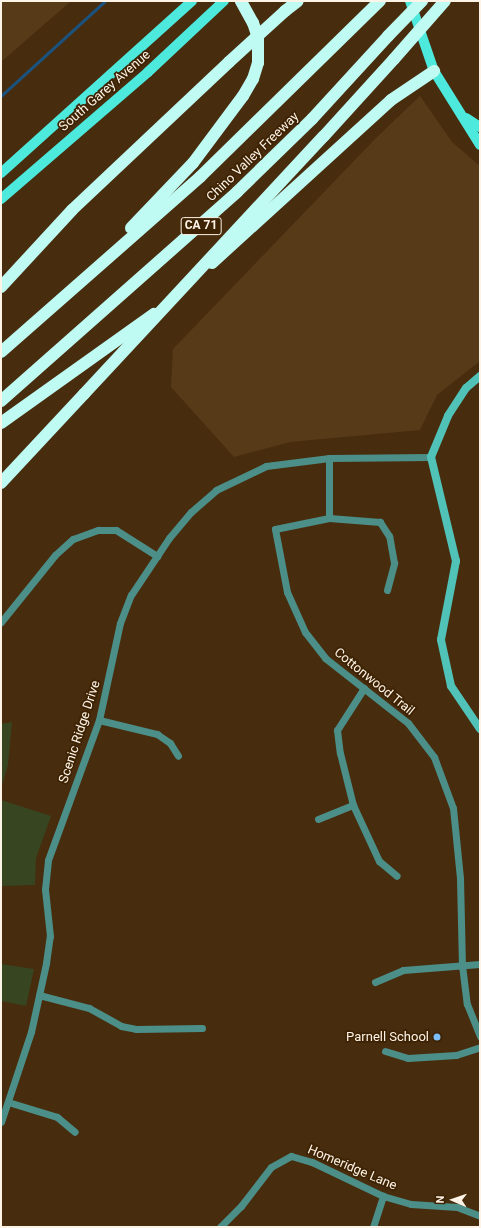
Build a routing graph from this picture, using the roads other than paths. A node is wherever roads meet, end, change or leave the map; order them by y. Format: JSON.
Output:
{"nodes":[{"id":1,"x":192,"y":1,"type":"edge"},
{"id":2,"x":224,"y":1,"type":"edge"},
{"id":3,"x":240,"y":1,"type":"edge"},
{"id":4,"x":298,"y":1,"type":"edge"},
{"id":5,"x":410,"y":1,"type":"edge"},
{"id":6,"x":422,"y":1,"type":"edge"},
{"id":7,"x":445,"y":1,"type":"edge"},
{"id":8,"x":377,"y":5,"type":"edge"},
{"id":9,"x":434,"y":71,"type":"junction"},
{"id":10,"x":466,"y":118,"type":"junction"},
{"id":11,"x":480,"y":127,"type":"edge"},
{"id":12,"x":480,"y":144,"type":"edge"},
{"id":13,"x":1,"y":173,"type":"edge"},
{"id":14,"x":1,"y":199,"type":"edge"},
{"id":15,"x":96,"y":268,"type":"junction"},
{"id":16,"x":1,"y":287,"type":"edge"},
{"id":17,"x":1,"y":352,"type":"edge"},
{"id":18,"x":480,"y":376,"type":"edge"},
{"id":19,"x":1,"y":401,"type":"edge"},
{"id":20,"x":1,"y":423,"type":"edge"},
{"id":21,"x":431,"y":457,"type":"junction"},
{"id":22,"x":328,"y":458,"type":"junction"},
{"id":23,"x":1,"y":483,"type":"edge"},
{"id":24,"x":329,"y":518,"type":"junction"},
{"id":25,"x":157,"y":556,"type":"junction"},
{"id":26,"x":387,"y":590,"type":"dead end"},
{"id":27,"x":1,"y":622,"type":"edge"},
{"id":28,"x":364,"y":688,"type":"junction"},
{"id":29,"x":99,"y":720,"type":"junction"},
{"id":30,"x":480,"y":729,"type":"edge"},
{"id":31,"x":178,"y":756,"type":"dead end"},
{"id":32,"x":353,"y":805,"type":"junction"},
{"id":33,"x":318,"y":819,"type":"dead end"},
{"id":34,"x":397,"y":876,"type":"dead end"},
{"id":35,"x":480,"y":964,"type":"edge"},
{"id":36,"x":462,"y":965,"type":"junction"},
{"id":37,"x":375,"y":982,"type":"dead end"},
{"id":38,"x":39,"y":995,"type":"junction"},
{"id":39,"x":202,"y":1028,"type":"dead end"},
{"id":40,"x":480,"y":1036,"type":"edge"},
{"id":41,"x":480,"y":1047,"type":"edge"},
{"id":42,"x":385,"y":1051,"type":"dead end"},
{"id":43,"x":8,"y":1102,"type":"junction"},
{"id":44,"x":1,"y":1122,"type":"edge"},
{"id":45,"x":75,"y":1132,"type":"dead end"},
{"id":46,"x":383,"y":1196,"type":"junction"},
{"id":47,"x":480,"y":1216,"type":"edge"},
{"id":48,"x":220,"y":1227,"type":"edge"},
{"id":49,"x":373,"y":1227,"type":"edge"}],
"edges":[{"from":1,"to":13,"type":"main road","name":"South Garey Avenue"},
{"from":2,"to":14,"type":"main road","name":"South Garey Avenue"},
{"from":3,"to":15,"type":"highway"},
{"from":4,"to":16,"type":"highway","bridge":true},
{"from":5,"to":9,"type":"main road"},
{"from":6,"to":19,"type":"highway","name":"Chino Valley Freeway","number":"CA 71","bridge":true},
{"from":7,"to":23,"type":"highway","bridge":true},
{"from":8,"to":15,"type":"highway","name":"Chino Valley Freeway","number":"CA 71"},
{"from":9,"to":10,"type":"main road"},
{"from":9,"to":20,"type":"highway"},
{"from":10,"to":11,"type":"main road"},
{"from":10,"to":12,"type":"main road"},
{"from":15,"to":17,"type":"highway","name":"Chino Valley Freeway","number":"CA 71"},
{"from":18,"to":21,"type":"street"},
{"from":21,"to":22,"type":"street","name":"Scenic Ridge Drive"},
{"from":21,"to":30,"type":"street"},
{"from":22,"to":24,"type":"street"},
{"from":22,"to":25,"type":"street","name":"Scenic Ridge Drive"},
{"from":24,"to":26,"type":"street"},
{"from":24,"to":28,"type":"street","name":"Cottonwood Trail"},
{"from":25,"to":27,"type":"street"},
{"from":25,"to":29,"type":"street","name":"Scenic Ridge Drive"},
{"from":28,"to":32,"type":"street"},
{"from":28,"to":36,"type":"street","name":"Cottonwood Trail"},
{"from":29,"to":31,"type":"street"},
{"from":29,"to":38,"type":"street","name":"Scenic Ridge Drive"},
{"from":32,"to":33,"type":"street"},
{"from":32,"to":34,"type":"street"},
{"from":35,"to":36,"type":"street"},
{"from":36,"to":37,"type":"street"},
{"from":36,"to":40,"type":"street","name":"Cottonwood Trail"},
{"from":38,"to":39,"type":"street"},
{"from":38,"to":43,"type":"street","name":"Scenic Ridge Drive"},
{"from":41,"to":42,"type":"street"},
{"from":43,"to":44,"type":"street","name":"Scenic Ridge Drive"},
{"from":43,"to":45,"type":"street"},
{"from":46,"to":47,"type":"street","name":"Homeridge Lane"},
{"from":46,"to":48,"type":"street","name":"Homeridge Lane"},
{"from":46,"to":49,"type":"street"}]}
